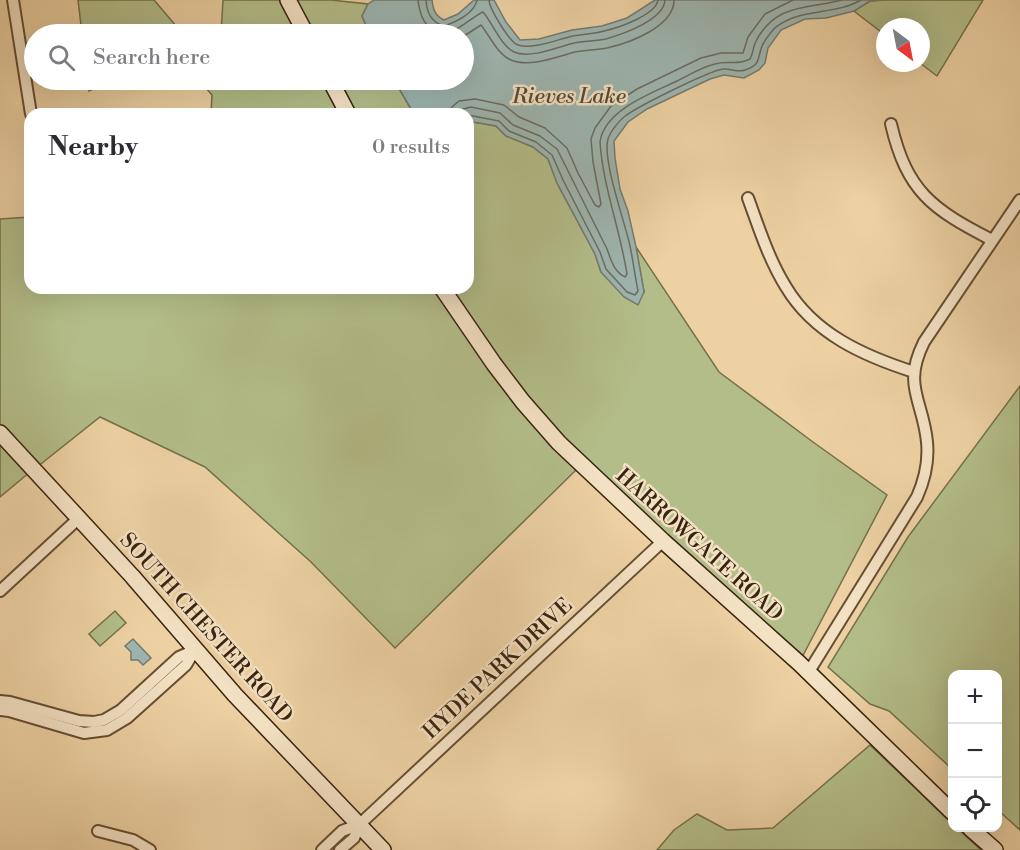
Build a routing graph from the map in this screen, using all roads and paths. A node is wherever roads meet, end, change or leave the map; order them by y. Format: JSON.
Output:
{"nodes":[{"id":1,"x":13,"y":0,"type":"edge"},
{"id":2,"x":288,"y":0,"type":"edge"},
{"id":3,"x":301,"y":24,"type":"edge"},
{"id":4,"x":24,"y":70,"type":"edge"},
{"id":5,"x":27,"y":90,"type":"edge"},
{"id":6,"x":335,"y":90,"type":"edge"},
{"id":7,"x":30,"y":108,"type":"edge"},
{"id":8,"x":345,"y":108,"type":"edge"},
{"id":9,"x":891,"y":124,"type":"dead end"},
{"id":10,"x":748,"y":198,"type":"dead end"},
{"id":11,"x":1020,"y":200,"type":"edge"},
{"id":12,"x":992,"y":240,"type":"junction"},
{"id":13,"x":446,"y":294,"type":"edge"},
{"id":14,"x":914,"y":372,"type":"junction"},
{"id":15,"x":0,"y":433,"type":"edge"},
{"id":16,"x":79,"y":518,"type":"junction"},
{"id":17,"x":663,"y":541,"type":"junction"},
{"id":18,"x":0,"y":591,"type":"edge"},
{"id":19,"x":195,"y":650,"type":"junction"},
{"id":20,"x":808,"y":673,"type":"junction"},
{"id":21,"x":0,"y":701,"type":"edge"},
{"id":22,"x":0,"y":710,"type":"edge"},
{"id":23,"x":948,"y":808,"type":"edge"},
{"id":24,"x":360,"y":824,"type":"junction"},
{"id":25,"x":98,"y":831,"type":"dead end"},
{"id":26,"x":975,"y":832,"type":"edge"},
{"id":27,"x":150,"y":850,"type":"edge"},
{"id":28,"x":322,"y":850,"type":"edge"},
{"id":29,"x":340,"y":850,"type":"edge"},
{"id":30,"x":383,"y":850,"type":"edge"},
{"id":31,"x":995,"y":850,"type":"edge"}],
"edges":[{"from":1,"to":4,"type":"street"},
{"from":2,"to":3,"type":"main road"},
{"from":5,"to":7,"type":"street"},
{"from":6,"to":8,"type":"main road"},
{"from":9,"to":12,"type":"street"},
{"from":10,"to":14,"type":"street"},
{"from":11,"to":12,"type":"street"},
{"from":12,"to":14,"type":"street"},
{"from":13,"to":17,"type":"main road","name":"HARROWGATE ROAD"},
{"from":14,"to":20,"type":"street"},
{"from":15,"to":16,"type":"main road","name":"SOUTH CHESTER ROAD"},
{"from":16,"to":18,"type":"street"},
{"from":16,"to":19,"type":"main road","name":"SOUTH CHESTER ROAD"},
{"from":17,"to":20,"type":"main road","name":"HARROWGATE ROAD"},
{"from":17,"to":24,"type":"street","name":"HYDE PARK DRIVE"},
{"from":19,"to":21,"type":"street"},
{"from":19,"to":22,"type":"street"},
{"from":19,"to":24,"type":"main road","name":"SOUTH CHESTER ROAD"},
{"from":20,"to":23,"type":"main road","name":"HARROWGATE ROAD"},
{"from":24,"to":28,"type":"street","name":"HYDE PARK DRIVE"},
{"from":24,"to":29,"type":"street","name":"HYDE PARK DRIVE"},
{"from":24,"to":30,"type":"main road","name":"SOUTH CHESTER ROAD"},
{"from":25,"to":27,"type":"street"},
{"from":26,"to":31,"type":"main road"}]}
